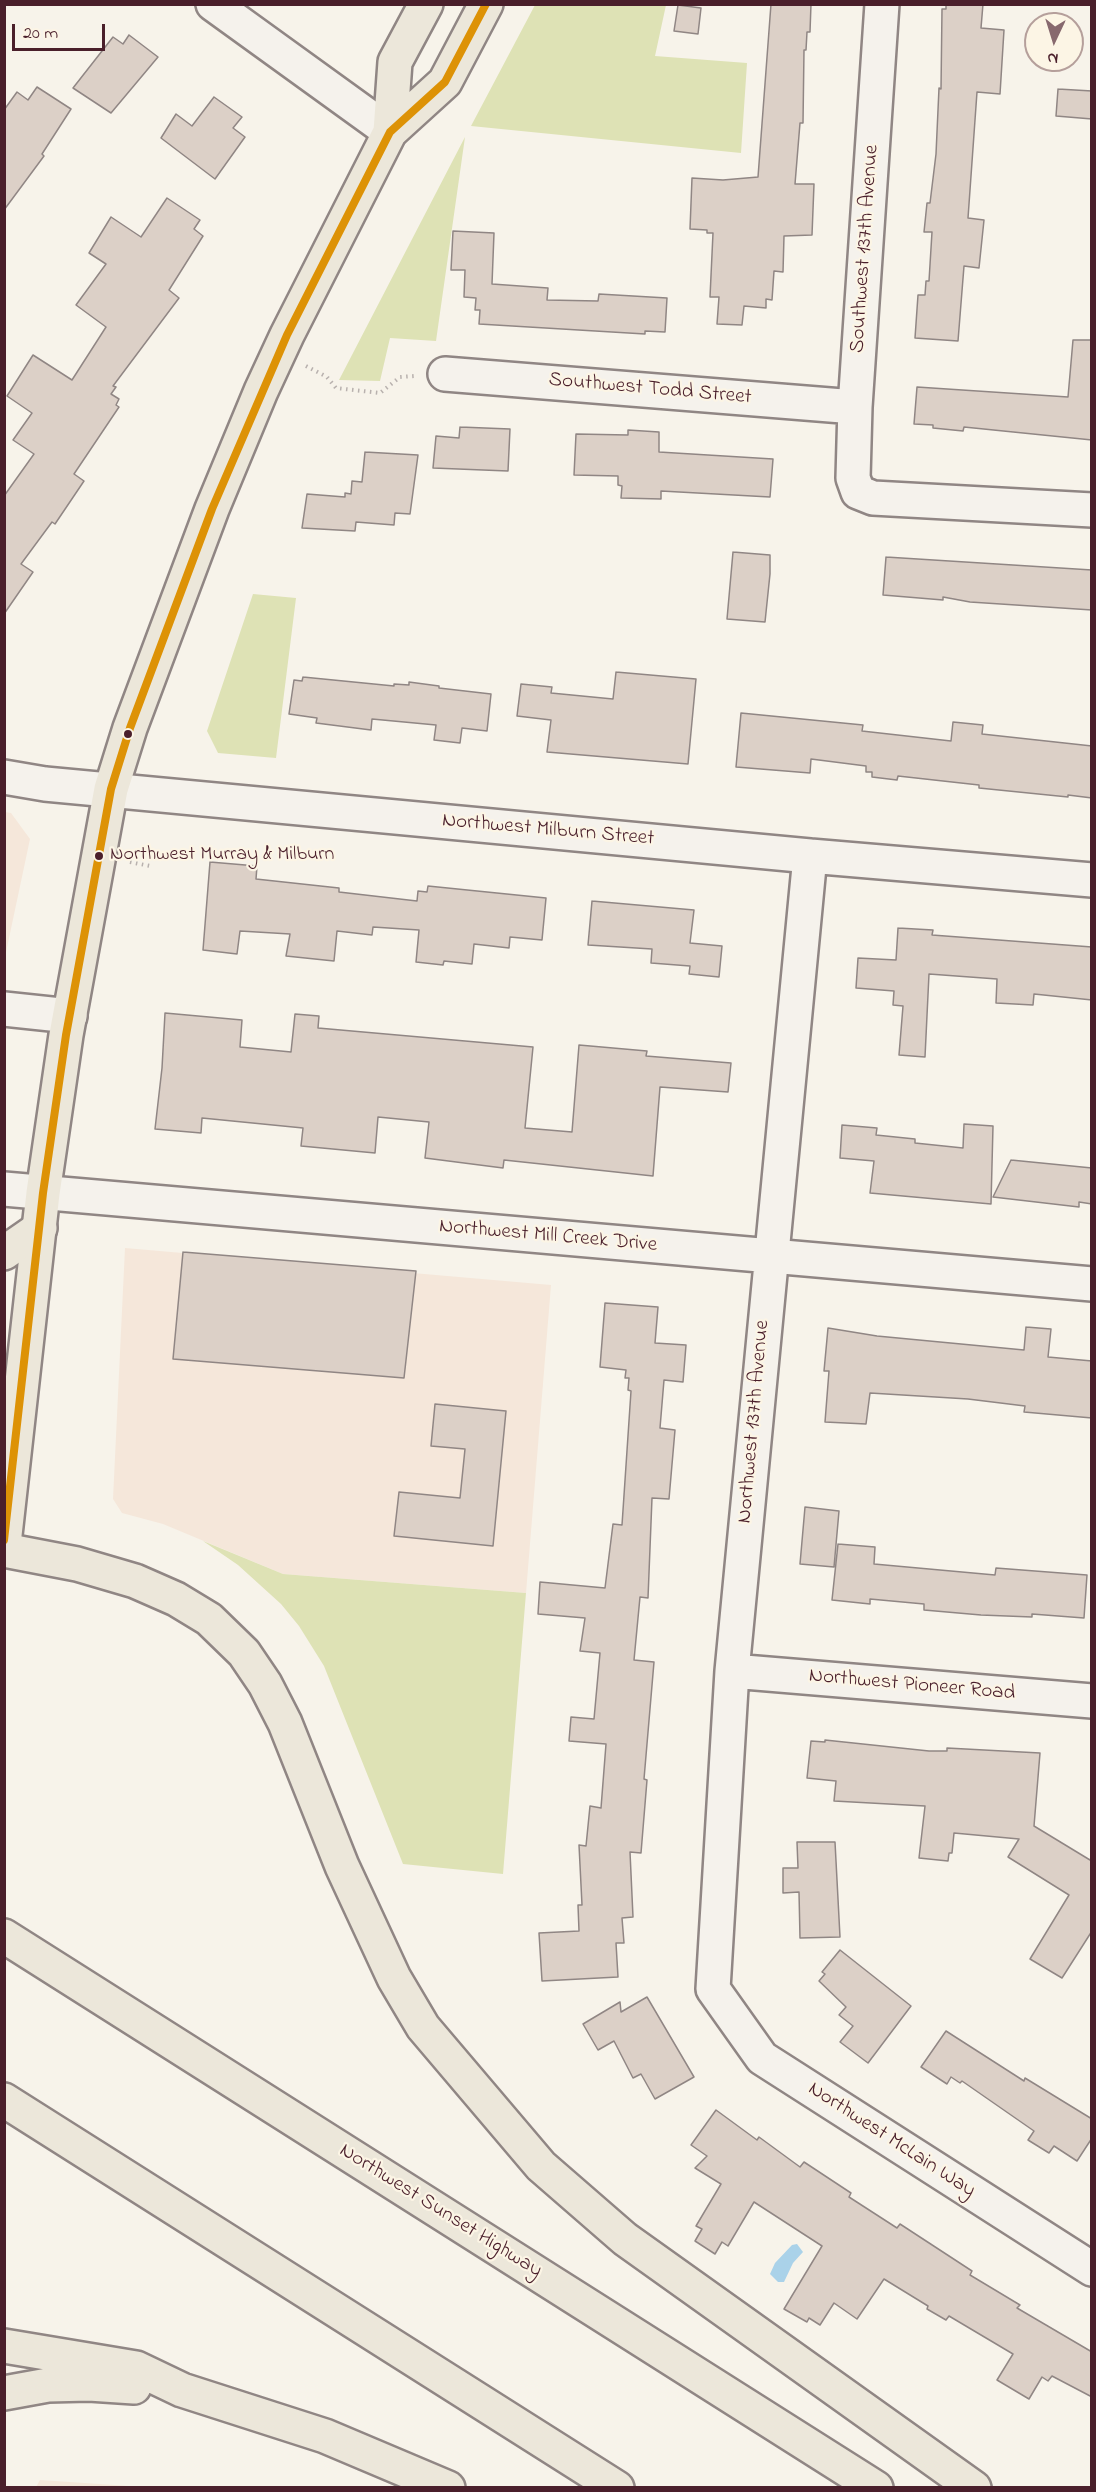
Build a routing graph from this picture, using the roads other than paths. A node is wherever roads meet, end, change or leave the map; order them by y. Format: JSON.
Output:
{"nodes":[{"id":1,"x":213,"y":4,"type":"edge"},
{"id":2,"x":426,"y":4,"type":"edge"},
{"id":3,"x":486,"y":4,"type":"edge"},
{"id":4,"x":882,"y":4,"type":"edge"},
{"id":5,"x":390,"y":132,"type":"junction"},
{"id":6,"x":445,"y":374,"type":"road end"},
{"id":7,"x":855,"y":406,"type":"junction"},
{"id":8,"x":1092,"y":510,"type":"edge"},
{"id":9,"x":4,"y":777,"type":"edge"},
{"id":10,"x":111,"y":789,"type":"junction"},
{"id":11,"x":810,"y":856,"type":"junction"},
{"id":12,"x":1092,"y":880,"type":"edge"},
{"id":13,"x":4,"y":1009,"type":"edge"},
{"id":14,"x":70,"y":1017,"type":"junction"},
{"id":15,"x":4,"y":1189,"type":"edge"},
{"id":16,"x":43,"y":1193,"type":"junction"},
{"id":17,"x":40,"y":1228,"type":"junction"},
{"id":18,"x":4,"y":1253,"type":"edge"},
{"id":19,"x":771,"y":1256,"type":"junction"},
{"id":20,"x":1092,"y":1284,"type":"edge"},
{"id":21,"x":4,"y":1544,"type":"edge"},
{"id":22,"x":4,"y":1550,"type":"edge"},
{"id":23,"x":732,"y":1671,"type":"junction"},
{"id":24,"x":1092,"y":1701,"type":"edge"},
{"id":25,"x":4,"y":1936,"type":"edge"},
{"id":26,"x":713,"y":1989,"type":"joint"},
{"id":27,"x":4,"y":2100,"type":"edge"},
{"id":28,"x":1092,"y":2269,"type":"edge"},
{"id":29,"x":4,"y":2346,"type":"edge"},
{"id":30,"x":182,"y":2390,"type":"junction"},
{"id":31,"x":4,"y":2393,"type":"edge"},
{"id":32,"x":448,"y":2487,"type":"edge"},
{"id":33,"x":617,"y":2487,"type":"edge"},
{"id":34,"x":876,"y":2487,"type":"edge"},
{"id":35,"x":974,"y":2487,"type":"edge"}],
"edges":[{"from":1,"to":5,"type":"street"},
{"from":2,"to":5,"type":"main road"},
{"from":3,"to":5,"type":"main road"},
{"from":4,"to":7,"type":"street","name":"Southwest 137th Avenue"},
{"from":5,"to":10,"type":"main road"},
{"from":6,"to":7,"type":"street","name":"Southwest Todd Street"},
{"from":7,"to":8,"type":"street","name":"Southwest 137th Avenue"},
{"from":9,"to":10,"type":"street","name":"Northwest Milburn Street"},
{"from":10,"to":11,"type":"street","name":"Northwest Milburn Street"},
{"from":10,"to":14,"type":"main road"},
{"from":11,"to":12,"type":"street","name":"Northwest Milburn Street"},
{"from":11,"to":19,"type":"street","name":"Northwest 137th Avenue"},
{"from":13,"to":14,"type":"street"},
{"from":14,"to":16,"type":"main road"},
{"from":15,"to":16,"type":"street","name":"Northwest Mill Creek Drive"},
{"from":16,"to":17,"type":"main road"},
{"from":16,"to":19,"type":"street","name":"Northwest Mill Creek Drive"},
{"from":17,"to":18,"type":"main road"},
{"from":17,"to":21,"type":"main road"},
{"from":19,"to":20,"type":"street","name":"Northwest Mill Creek Drive"},
{"from":19,"to":23,"type":"street","name":"Northwest 137th Avenue"},
{"from":22,"to":35,"type":"main road"},
{"from":23,"to":24,"type":"street","name":"Northwest Pioneer Road"},
{"from":23,"to":26,"type":"street","name":"Northwest 137th Avenue"},
{"from":25,"to":34,"type":"main road","name":"Northwest Sunset Highway"},
{"from":26,"to":28,"type":"street","name":"Northwest McLain Way"},
{"from":27,"to":33,"type":"main road"},
{"from":29,"to":30,"type":"main road"},
{"from":30,"to":31,"type":"main road"},
{"from":30,"to":32,"type":"main road"}]}
